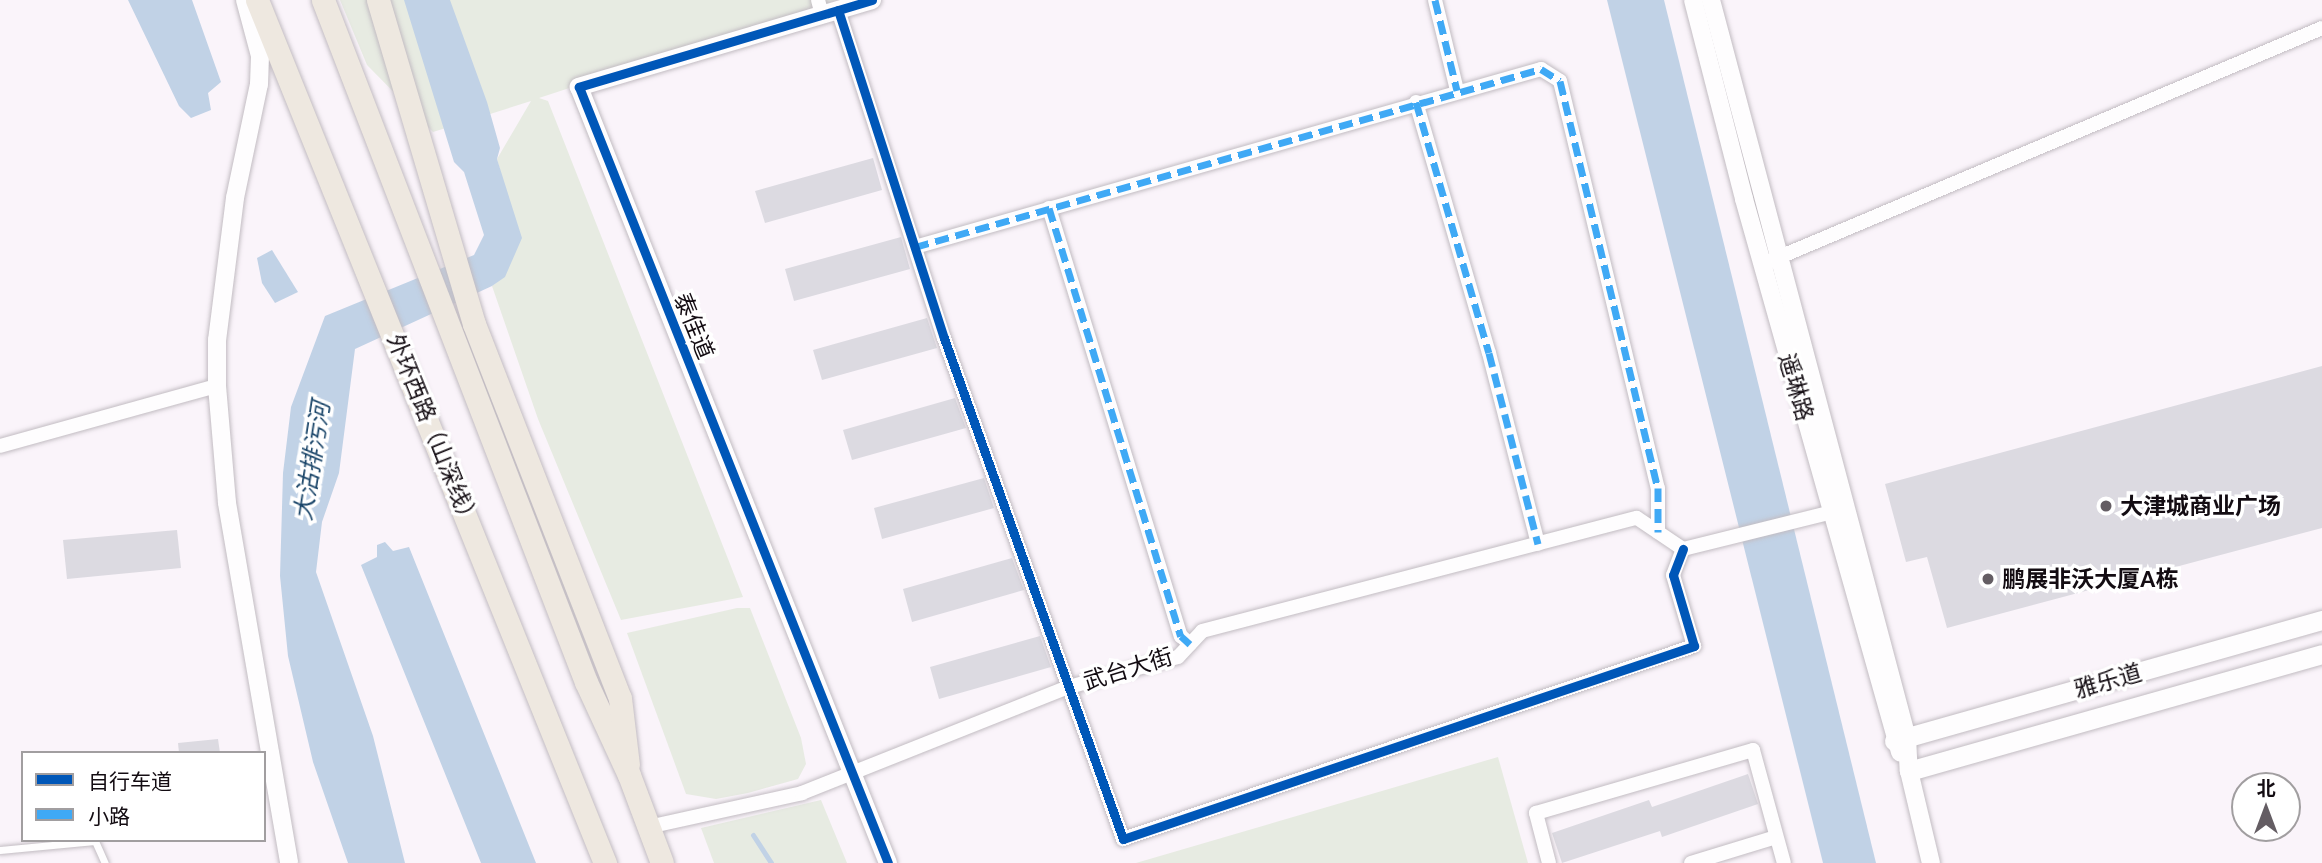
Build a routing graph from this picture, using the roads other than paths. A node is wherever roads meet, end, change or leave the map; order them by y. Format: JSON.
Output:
{"nodes":[{"id":1,"x":245,"y":0,"type":"edge"},
{"id":2,"x":257,"y":0,"type":"edge"},
{"id":3,"x":323,"y":0,"type":"edge"},
{"id":4,"x":378,"y":0,"type":"edge"},
{"id":5,"x":872,"y":0,"type":"edge"},
{"id":6,"x":1435,"y":0,"type":"edge"},
{"id":7,"x":1693,"y":0,"type":"edge"},
{"id":8,"x":1711,"y":0,"type":"edge"},
{"id":9,"x":826,"y":8,"type":"edge"},
{"id":10,"x":2322,"y":28,"type":"edge"},
{"id":11,"x":1457,"y":90,"type":"junction"},
{"id":12,"x":1416,"y":102,"type":"junction"},
{"id":13,"x":1049,"y":208,"type":"junction"},
{"id":14,"x":915,"y":247,"type":"junction"},
{"id":15,"x":1770,"y":261,"type":"junction"},
{"id":16,"x":216,"y":386,"type":"junction"},
{"id":17,"x":0,"y":446,"type":"edge"},
{"id":18,"x":1838,"y":511,"type":"junction"},
{"id":19,"x":1658,"y":532,"type":"junction"},
{"id":20,"x":1538,"y":544,"type":"junction"},
{"id":21,"x":1682,"y":549,"type":"junction"},
{"id":22,"x":2322,"y":620,"type":"edge"},
{"id":23,"x":1190,"y":644,"type":"junction"},
{"id":24,"x":2322,"y":654,"type":"edge"},
{"id":25,"x":1069,"y":687,"type":"junction"},
{"id":26,"x":1901,"y":740,"type":"junction"},
{"id":27,"x":1909,"y":771,"type":"junction"},
{"id":28,"x":852,"y":774,"type":"junction"},
{"id":29,"x":629,"y":775,"type":"junction"},
{"id":30,"x":648,"y":827,"type":"junction"},
{"id":31,"x":1776,"y":837,"type":"junction"},
{"id":32,"x":84,"y":842,"type":"edge"},
{"id":33,"x":95,"y":842,"type":"edge"},
{"id":34,"x":0,"y":850,"type":"edge"},
{"id":35,"x":105,"y":863,"type":"edge"},
{"id":36,"x":289,"y":863,"type":"edge"},
{"id":37,"x":605,"y":863,"type":"edge"},
{"id":38,"x":662,"y":863,"type":"edge"},
{"id":39,"x":888,"y":863,"type":"edge"},
{"id":40,"x":1549,"y":863,"type":"edge"},
{"id":41,"x":1691,"y":863,"type":"edge"},
{"id":42,"x":1784,"y":863,"type":"edge"},
{"id":43,"x":1931,"y":863,"type":"edge"}],
"edges":[{"from":1,"to":16,"type":"street"},
{"from":2,"to":37,"type":"highway","name":"外环西路（山深线）"},
{"from":3,"to":29,"type":"highway"},
{"from":4,"to":29,"type":"highway"},
{"from":5,"to":9,"type":"street","name":"泰佳道"},
{"from":6,"to":11,"type":"street"},
{"from":7,"to":15,"type":"street","name":"遥琳路"},
{"from":8,"to":15,"type":"street","name":"遥琳路"},
{"from":9,"to":14,"type":"street"},
{"from":9,"to":28,"type":"street","name":"泰佳道"},
{"from":10,"to":15,"type":"street"},
{"from":11,"to":12,"type":"street"},
{"from":11,"to":19,"type":"street"},
{"from":12,"to":13,"type":"street"},
{"from":12,"to":20,"type":"street"},
{"from":13,"to":14,"type":"street"},
{"from":13,"to":23,"type":"street"},
{"from":14,"to":25,"type":"street"},
{"from":15,"to":18,"type":"street","name":"遥琳路"},
{"from":16,"to":17,"type":"street"},
{"from":16,"to":36,"type":"street"},
{"from":18,"to":21,"type":"street"},
{"from":18,"to":26,"type":"street","name":"遥琳路"},
{"from":19,"to":20,"type":"street","name":"武台大街"},
{"from":19,"to":21,"type":"street","name":"武台大街"},
{"from":20,"to":23,"type":"street","name":"武台大街"},
{"from":21,"to":25,"type":"street"},
{"from":22,"to":26,"type":"main road","name":"雅乐道"},
{"from":23,"to":25,"type":"street","name":"武台大街"},
{"from":24,"to":27,"type":"main road","name":"雅乐道"},
{"from":25,"to":28,"type":"street","name":"武台大街"},
{"from":26,"to":27,"type":"street","name":"遥琳路"},
{"from":27,"to":43,"type":"street","name":"遥琳路"},
{"from":28,"to":30,"type":"street","name":"武台大街"},
{"from":28,"to":39,"type":"street","name":"泰佳道"},
{"from":29,"to":30,"type":"highway"},
{"from":30,"to":38,"type":"highway"},
{"from":31,"to":40,"type":"street"},
{"from":31,"to":41,"type":"street"},
{"from":31,"to":42,"type":"street"},
{"from":32,"to":34,"type":"lane"},
{"from":33,"to":35,"type":"lane"}]}
